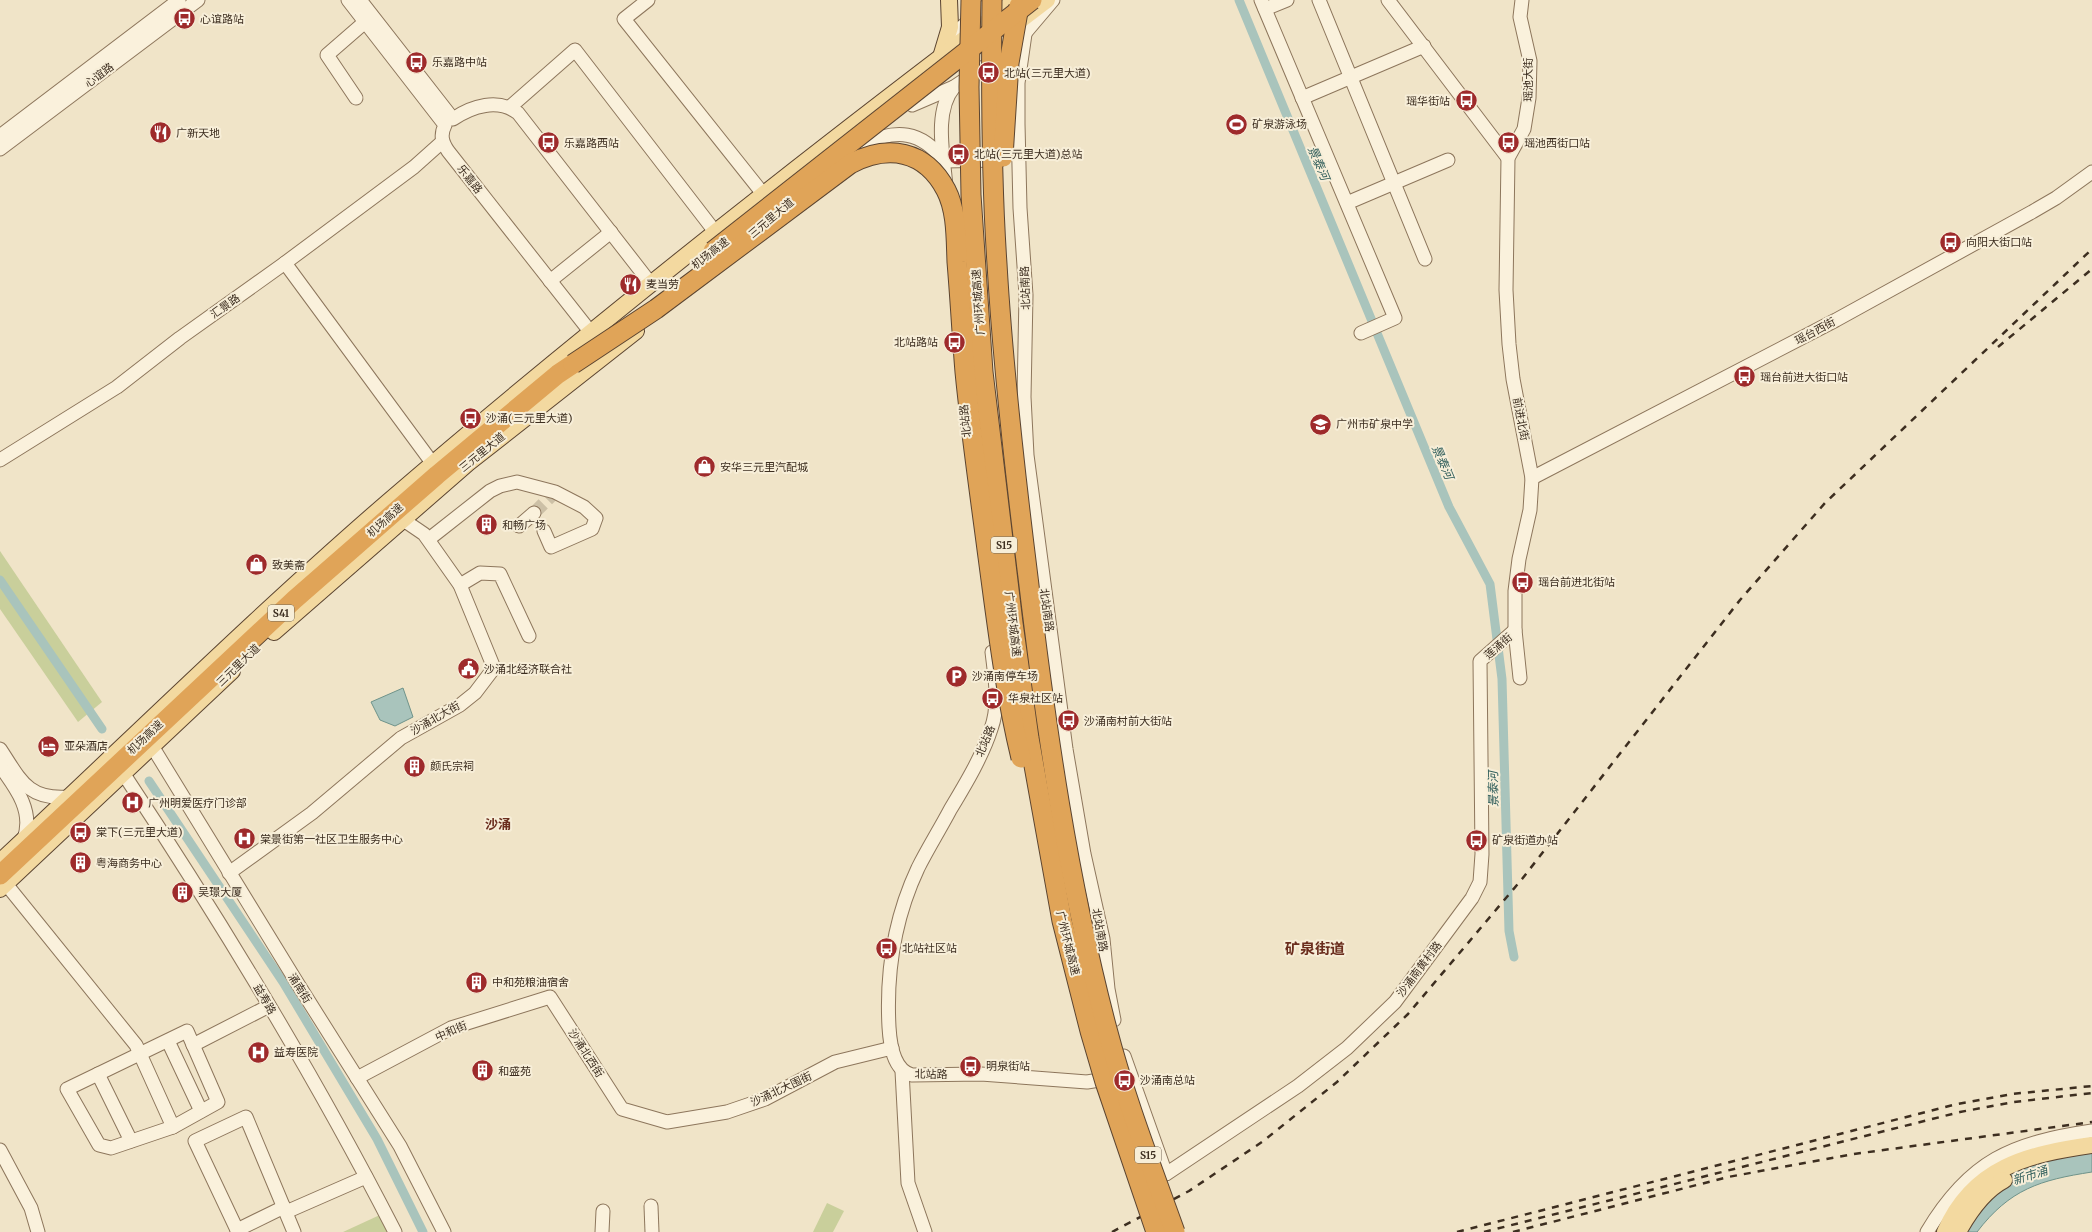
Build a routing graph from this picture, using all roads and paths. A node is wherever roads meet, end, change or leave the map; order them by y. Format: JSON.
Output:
{"nodes":[{"id":1,"x":179,"y":0,"type":"edge"},
{"id":2,"x":198,"y":0,"type":"edge"},
{"id":3,"x":348,"y":0,"type":"edge"},
{"id":4,"x":360,"y":0,"type":"edge"},
{"id":5,"x":648,"y":0,"type":"edge"},
{"id":6,"x":949,"y":0,"type":"edge"},
{"id":7,"x":971,"y":0,"type":"edge"},
{"id":8,"x":993,"y":0,"type":"edge"},
{"id":9,"x":1016,"y":0,"type":"edge"},
{"id":10,"x":1020,"y":0,"type":"edge"},
{"id":11,"x":1032,"y":0,"type":"edge"},
{"id":12,"x":1046,"y":0,"type":"edge"},
{"id":13,"x":1054,"y":0,"type":"edge"},
{"id":14,"x":1287,"y":0,"type":"edge"},
{"id":15,"x":1319,"y":0,"type":"edge"},
{"id":16,"x":1388,"y":0,"type":"edge"},
{"id":17,"x":1522,"y":0,"type":"edge"},
{"id":18,"x":1263,"y":5,"type":"edge"},
{"id":19,"x":365,"y":22,"type":"junction"},
{"id":20,"x":1025,"y":34,"type":"junction"},
{"id":21,"x":1424,"y":46,"type":"junction"},
{"id":22,"x":941,"y":57,"type":"junction"},
{"id":23,"x":1352,"y":77,"type":"junction"},
{"id":24,"x":954,"y":88,"type":"junction"},
{"id":25,"x":356,"y":98,"type":"dead end"},
{"id":26,"x":1302,"y":98,"type":"junction"},
{"id":27,"x":912,"y":105,"type":"junction"},
{"id":28,"x":510,"y":107,"type":"junction"},
{"id":29,"x":449,"y":122,"type":"junction"},
{"id":30,"x":0,"y":136,"type":"edge"},
{"id":31,"x":442,"y":142,"type":"junction"},
{"id":32,"x":863,"y":144,"type":"junction"},
{"id":33,"x":0,"y":149,"type":"edge"},
{"id":34,"x":1508,"y":158,"type":"junction"},
{"id":35,"x":1018,"y":160,"type":"junction"},
{"id":36,"x":1448,"y":160,"type":"dead end"},
{"id":37,"x":944,"y":161,"type":"junction"},
{"id":38,"x":2092,"y":172,"type":"edge"},
{"id":39,"x":1394,"y":183,"type":"junction"},
{"id":40,"x":791,"y":189,"type":"junction"},
{"id":41,"x":764,"y":195,"type":"junction"},
{"id":42,"x":1347,"y":203,"type":"junction"},
{"id":43,"x":611,"y":232,"type":"junction"},
{"id":44,"x":716,"y":232,"type":"junction"},
{"id":45,"x":1425,"y":259,"type":"dead end"},
{"id":46,"x":285,"y":263,"type":"junction"},
{"id":47,"x":550,"y":281,"type":"junction"},
{"id":48,"x":651,"y":284,"type":"junction"},
{"id":49,"x":1000,"y":316,"type":"junction"},
{"id":50,"x":591,"y":333,"type":"junction"},
{"id":51,"x":1361,"y":333,"type":"dead end"},
{"id":52,"x":608,"y":354,"type":"junction"},
{"id":53,"x":574,"y":364,"type":"junction"},
{"id":54,"x":0,"y":460,"type":"edge"},
{"id":55,"x":433,"y":464,"type":"junction"},
{"id":56,"x":1532,"y":478,"type":"junction"},
{"id":57,"x":534,"y":513,"type":"tunnel mouth"},
{"id":58,"x":402,"y":519,"type":"junction"},
{"id":59,"x":519,"y":526,"type":"dead end"},
{"id":60,"x":544,"y":531,"type":"dead end"},
{"id":61,"x":429,"y":539,"type":"junction"},
{"id":62,"x":460,"y":585,"type":"junction"},
{"id":63,"x":1515,"y":630,"type":"junction"},
{"id":64,"x":529,"y":636,"type":"dead end"},
{"id":65,"x":1480,"y":661,"type":"joint"},
{"id":66,"x":1520,"y":678,"type":"dead end"},
{"id":67,"x":152,"y":746,"type":"junction"},
{"id":68,"x":0,"y":749,"type":"edge"},
{"id":69,"x":0,"y":766,"type":"edge"},
{"id":70,"x":123,"y":773,"type":"junction"},
{"id":71,"x":68,"y":797,"type":"junction"},
{"id":72,"x":24,"y":839,"type":"junction"},
{"id":73,"x":0,"y":862,"type":"edge"},
{"id":74,"x":229,"y":873,"type":"junction"},
{"id":75,"x":2,"y":883,"type":"edge"},
{"id":76,"x":1062,"y":921,"type":"junction"},
{"id":77,"x":550,"y":997,"type":"joint"},
{"id":78,"x":269,"y":1006,"type":"junction"},
{"id":79,"x":168,"y":1041,"type":"junction"},
{"id":80,"x":193,"y":1045,"type":"junction"},
{"id":81,"x":892,"y":1048,"type":"junction"},
{"id":82,"x":140,"y":1054,"type":"junction"},
{"id":83,"x":902,"y":1070,"type":"junction"},
{"id":84,"x":98,"y":1074,"type":"junction"},
{"id":85,"x":1130,"y":1075,"type":"junction"},
{"id":86,"x":357,"y":1078,"type":"junction"},
{"id":87,"x":622,"y":1109,"type":"joint"},
{"id":88,"x":201,"y":1112,"type":"junction"},
{"id":89,"x":173,"y":1127,"type":"junction"},
{"id":90,"x":2092,"y":1131,"type":"edge"},
{"id":91,"x":131,"y":1141,"type":"junction"},
{"id":92,"x":2092,"y":1145,"type":"edge"},
{"id":93,"x":0,"y":1150,"type":"edge"},
{"id":94,"x":2092,"y":1156,"type":"edge"},
{"id":95,"x":1166,"y":1174,"type":"joint"},
{"id":96,"x":366,"y":1177,"type":"junction"},
{"id":97,"x":651,"y":1206,"type":"dead end"},
{"id":98,"x":285,"y":1209,"type":"junction"},
{"id":99,"x":603,"y":1211,"type":"dead end"},
{"id":100,"x":237,"y":1231,"type":"edge"},
{"id":101,"x":38,"y":1232,"type":"edge"},
{"id":102,"x":294,"y":1232,"type":"edge"},
{"id":103,"x":395,"y":1232,"type":"edge"},
{"id":104,"x":444,"y":1232,"type":"edge"},
{"id":105,"x":602,"y":1232,"type":"edge"},
{"id":106,"x":652,"y":1232,"type":"edge"},
{"id":107,"x":924,"y":1232,"type":"edge"},
{"id":108,"x":1156,"y":1232,"type":"edge"},
{"id":109,"x":1175,"y":1232,"type":"edge"},
{"id":110,"x":1927,"y":1232,"type":"edge"},
{"id":111,"x":1945,"y":1232,"type":"edge"},
{"id":112,"x":1958,"y":1232,"type":"edge"}],
"edges":[{"from":1,"to":30,"type":"street","name":"心谊路"},
{"from":2,"to":33,"type":"street","name":"心谊路"},
{"from":3,"to":19,"type":"street"},
{"from":4,"to":29,"type":"street"},
{"from":5,"to":41,"type":"street"},
{"from":6,"to":22,"type":"main road"},
{"from":7,"to":76,"type":"highway","name":"广州环城高速","number":"S15","bridge":true},
{"from":8,"to":22,"type":"street"},
{"from":8,"to":40,"type":"highway","bridge":true},
{"from":8,"to":49,"type":"highway","name":"广州环城高速","number":"S15","bridge":true},
{"from":9,"to":22,"type":"main road","name":"三元里大道"},
{"from":10,"to":49,"type":"highway","bridge":true},
{"from":11,"to":40,"type":"highway","bridge":true},
{"from":12,"to":27,"type":"main road","name":"三元里大道"},
{"from":13,"to":20,"type":"street"},
{"from":14,"to":18,"type":"street"},
{"from":15,"to":23,"type":"street"},
{"from":16,"to":21,"type":"street"},
{"from":17,"to":34,"type":"street","name":"瑶池大街"},
{"from":18,"to":26,"type":"street"},
{"from":19,"to":25,"type":"street"},
{"from":19,"to":29,"type":"street"},
{"from":20,"to":24,"type":"street"},
{"from":20,"to":35,"type":"street","name":"北站南路"},
{"from":21,"to":23,"type":"street"},
{"from":21,"to":34,"type":"street"},
{"from":22,"to":41,"type":"main road","name":"三元里大道"},
{"from":23,"to":26,"type":"street"},
{"from":23,"to":39,"type":"street"},
{"from":24,"to":27,"type":"street"},
{"from":24,"to":37,"type":"street","name":"北站路"},
{"from":26,"to":42,"type":"street"},
{"from":27,"to":32,"type":"main road","name":"三元里大道"},
{"from":28,"to":29,"type":"street"},
{"from":28,"to":43,"type":"street"},
{"from":28,"to":44,"type":"street"},
{"from":29,"to":31,"type":"street"},
{"from":31,"to":46,"type":"street","name":"汇景路"},
{"from":31,"to":47,"type":"street","name":"乐嘉路"},
{"from":32,"to":37,"type":"street"},
{"from":32,"to":52,"type":"main road","name":"三元里大道"},
{"from":34,"to":56,"type":"street","name":"前进北街"},
{"from":35,"to":37,"type":"street"},
{"from":35,"to":85,"type":"street","name":"北站南路"},
{"from":36,"to":39,"type":"street"},
{"from":37,"to":81,"type":"street","name":"北站路"},
{"from":38,"to":56,"type":"street","name":"瑶台西街"},
{"from":39,"to":42,"type":"street"},
{"from":39,"to":45,"type":"street"},
{"from":40,"to":53,"type":"highway","name":"机场高速","number":"S41","bridge":true},
{"from":41,"to":44,"type":"main road","name":"三元里大道"},
{"from":42,"to":51,"type":"street"},
{"from":43,"to":47,"type":"street"},
{"from":43,"to":48,"type":"street"},
{"from":44,"to":48,"type":"main road","name":"三元里大道"},
{"from":46,"to":54,"type":"street","name":"汇景路"},
{"from":46,"to":55,"type":"street"},
{"from":47,"to":50,"type":"street","name":"乐嘉路"},
{"from":48,"to":50,"type":"main road","name":"三元里大道"},
{"from":49,"to":109,"type":"highway","name":"广州环城高速","number":"S15","bridge":true},
{"from":50,"to":52,"type":"street","name":"乐嘉路"},
{"from":50,"to":53,"type":"main road","name":"三元里大道"},
{"from":52,"to":53,"type":"main road","name":"三元里大道"},
{"from":53,"to":55,"type":"main road","name":"三元里大道"},
{"from":53,"to":58,"type":"main road","name":"三元里大道"},
{"from":53,"to":75,"type":"highway","name":"机场高速","number":"S41"},
{"from":53,"to":76,"type":"highway","bridge":true},
{"from":55,"to":71,"type":"main road","name":"三元里大道"},
{"from":56,"to":63,"type":"street","name":"前进北街"},
{"from":57,"to":59,"type":"street"},
{"from":58,"to":61,"type":"street","name":"沙涌北大街"},
{"from":58,"to":67,"type":"main road","name":"三元里大道"},
{"from":60,"to":61,"type":"street"},
{"from":61,"to":62,"type":"street","name":"沙涌北大街"},
{"from":62,"to":64,"type":"street"},
{"from":62,"to":74,"type":"street","name":"沙涌北大街"},
{"from":63,"to":65,"type":"street","name":"莲涌街"},
{"from":63,"to":66,"type":"street","name":"前进北街"},
{"from":65,"to":95,"type":"street","name":"沙涌南黄村路"},
{"from":67,"to":70,"type":"main road","name":"三元里大道"},
{"from":67,"to":74,"type":"street","name":"涌南街"},
{"from":68,"to":71,"type":"street"},
{"from":69,"to":72,"type":"street"},
{"from":70,"to":75,"type":"main road","name":"三元里大道"},
{"from":70,"to":78,"type":"street","name":"益寿路"},
{"from":71,"to":72,"type":"main road","name":"三元里大道"},
{"from":72,"to":73,"type":"main road","name":"三元里大道"},
{"from":74,"to":86,"type":"street","name":"涌南街"},
{"from":75,"to":82,"type":"street"},
{"from":76,"to":108,"type":"highway","name":"广州环城高速","number":"S15","bridge":true},
{"from":77,"to":86,"type":"street","name":"中和街"},
{"from":77,"to":87,"type":"street","name":"沙涌北西街"},
{"from":78,"to":80,"type":"street"},
{"from":78,"to":96,"type":"street","name":"益寿路"},
{"from":79,"to":80,"type":"street"},
{"from":79,"to":82,"type":"street"},
{"from":79,"to":88,"type":"street"},
{"from":80,"to":88,"type":"street"},
{"from":81,"to":83,"type":"street","name":"北站路"},
{"from":81,"to":87,"type":"street","name":"沙涌北大围街"},
{"from":82,"to":84,"type":"street"},
{"from":82,"to":89,"type":"street"},
{"from":83,"to":85,"type":"street","name":"北站路"},
{"from":83,"to":107,"type":"street"},
{"from":84,"to":91,"type":"street"},
{"from":84,"to":91,"type":"street"},
{"from":85,"to":95,"type":"street","name":"北站南路"},
{"from":86,"to":104,"type":"street","name":"涌南街"},
{"from":88,"to":89,"type":"street"},
{"from":89,"to":91,"type":"street"},
{"from":90,"to":110,"type":"street"},
{"from":92,"to":111,"type":"main road"},
{"from":93,"to":101,"type":"street"},
{"from":94,"to":112,"type":"main road"},
{"from":96,"to":98,"type":"street"},
{"from":96,"to":103,"type":"street","name":"益寿路"},
{"from":97,"to":106,"type":"street"},
{"from":98,"to":100,"type":"street"},
{"from":98,"to":100,"type":"street"},
{"from":98,"to":102,"type":"street"},
{"from":99,"to":105,"type":"street"}]}
